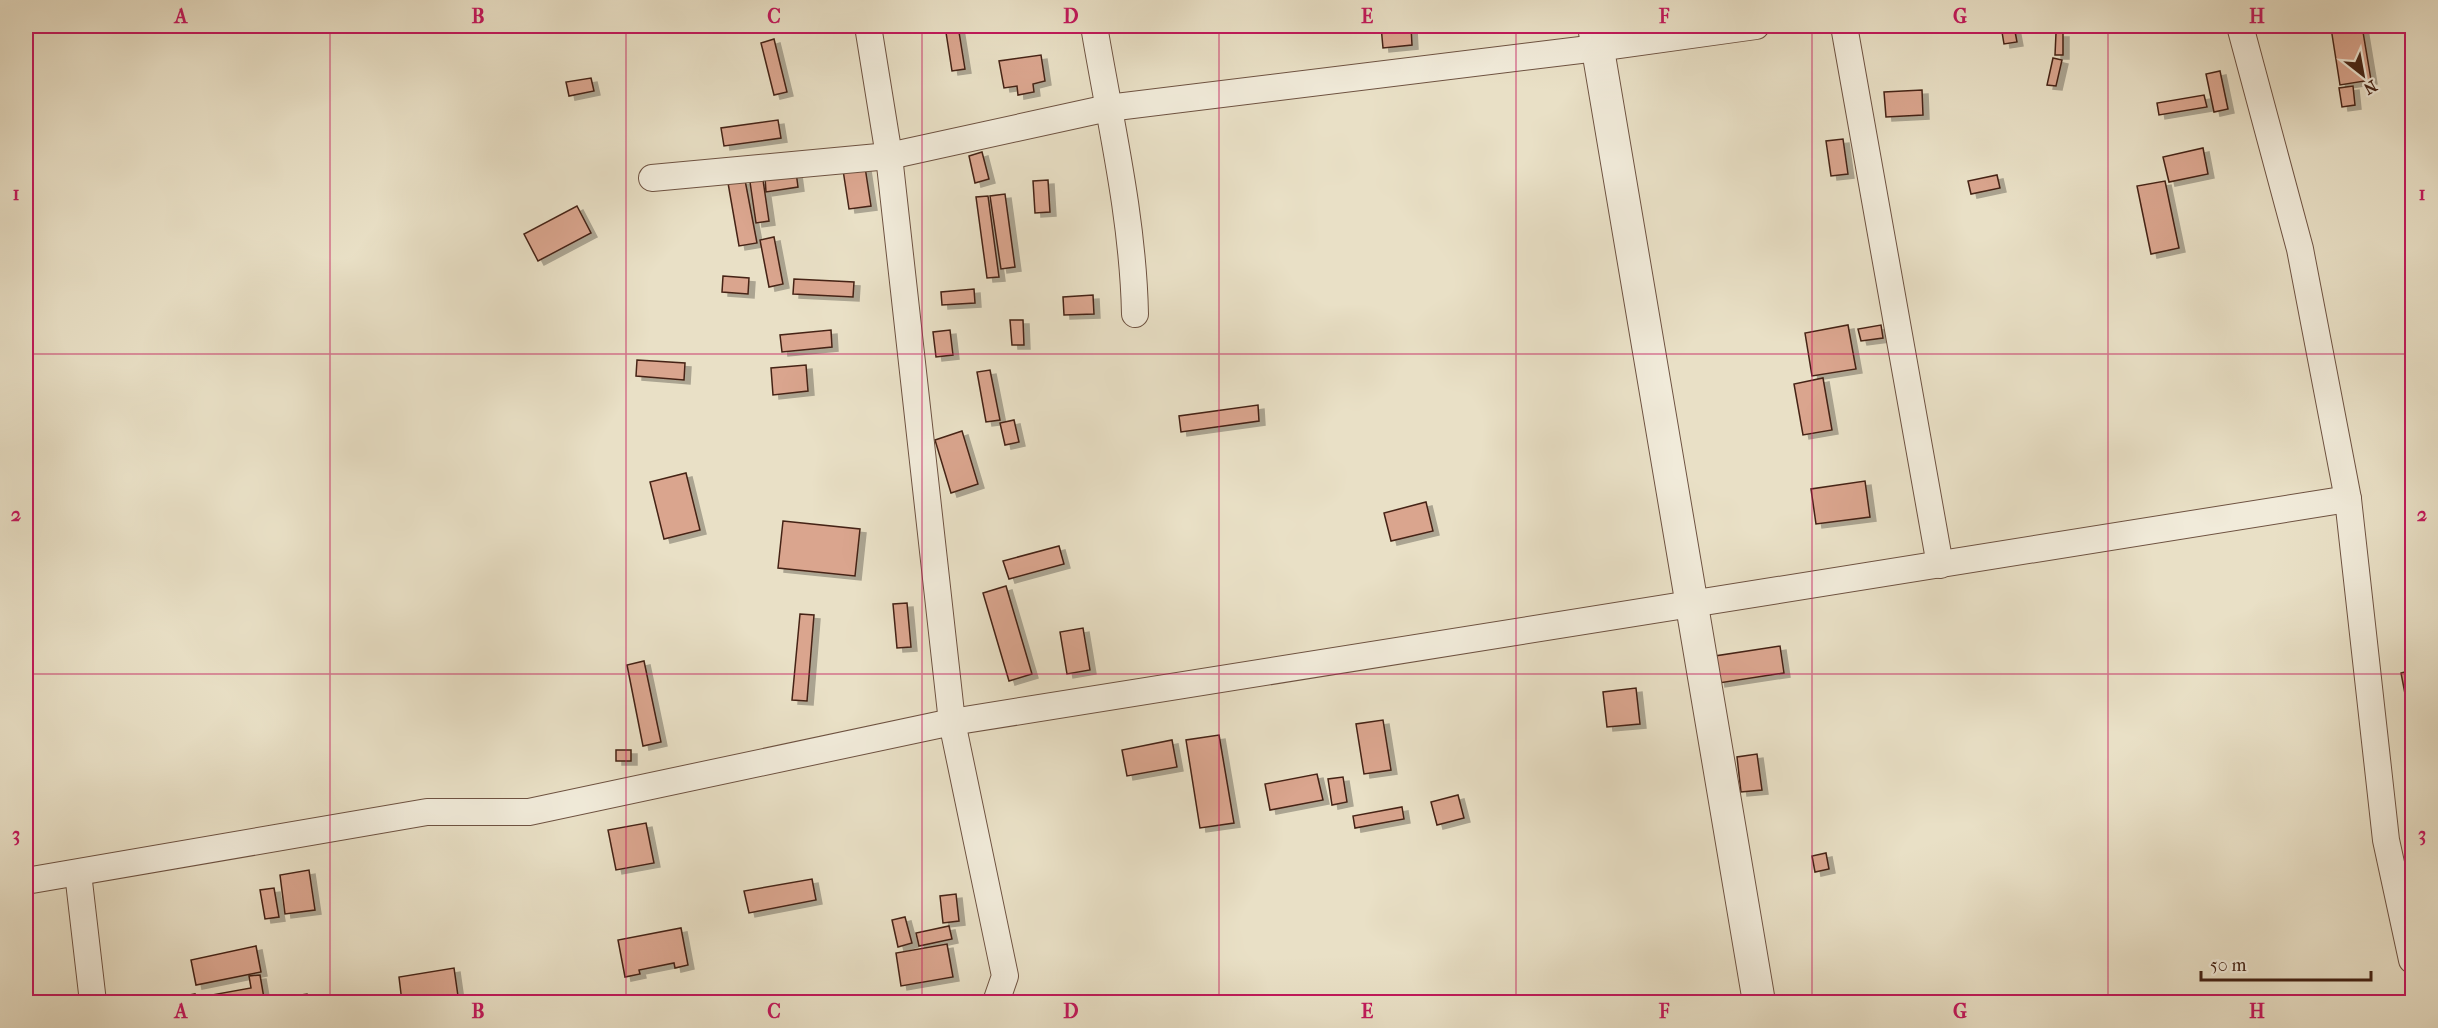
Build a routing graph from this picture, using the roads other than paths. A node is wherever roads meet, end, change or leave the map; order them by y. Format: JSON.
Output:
{"nodes":[{"id":1,"x":868,"y":26,"type":"edge"},
{"id":2,"x":1094,"y":26,"type":"edge"},
{"id":3,"x":1756,"y":26,"type":"edge"},
{"id":4,"x":1844,"y":26,"type":"edge"},
{"id":5,"x":2240,"y":26,"type":"edge"},
{"id":6,"x":1595,"y":37,"type":"edge"},
{"id":7,"x":1108,"y":108,"type":"junction"},
{"id":8,"x":889,"y":156,"type":"junction"},
{"id":9,"x":652,"y":178,"type":"dead end"},
{"id":10,"x":1136,"y":314,"type":"dead end"},
{"id":11,"x":2348,"y":499,"type":"junction"},
{"id":12,"x":1940,"y":565,"type":"junction"},
{"id":13,"x":1692,"y":605,"type":"junction"},
{"id":14,"x":952,"y":722,"type":"junction"},
{"id":15,"x":78,"y":873,"type":"junction"},
{"id":16,"x":26,"y":880,"type":"edge"},
{"id":17,"x":2412,"y":960,"type":"edge"},
{"id":18,"x":93,"y":1002,"type":"edge"},
{"id":19,"x":996,"y":1002,"type":"edge"},
{"id":20,"x":1759,"y":1002,"type":"edge"}],
"edges":[{"from":1,"to":8,"type":"street"},
{"from":2,"to":7,"type":"street"},
{"from":3,"to":6,"type":"street"},
{"from":4,"to":12,"type":"street"},
{"from":5,"to":11,"type":"street"},
{"from":6,"to":7,"type":"street"},
{"from":6,"to":13,"type":"street"},
{"from":7,"to":8,"type":"street"},
{"from":7,"to":10,"type":"street"},
{"from":8,"to":9,"type":"street"},
{"from":8,"to":14,"type":"street"},
{"from":11,"to":12,"type":"street"},
{"from":11,"to":17,"type":"street"},
{"from":12,"to":13,"type":"street"},
{"from":13,"to":14,"type":"street"},
{"from":13,"to":20,"type":"street"},
{"from":14,"to":15,"type":"street"},
{"from":14,"to":19,"type":"street"},
{"from":15,"to":16,"type":"street"},
{"from":15,"to":18,"type":"street"}]}
